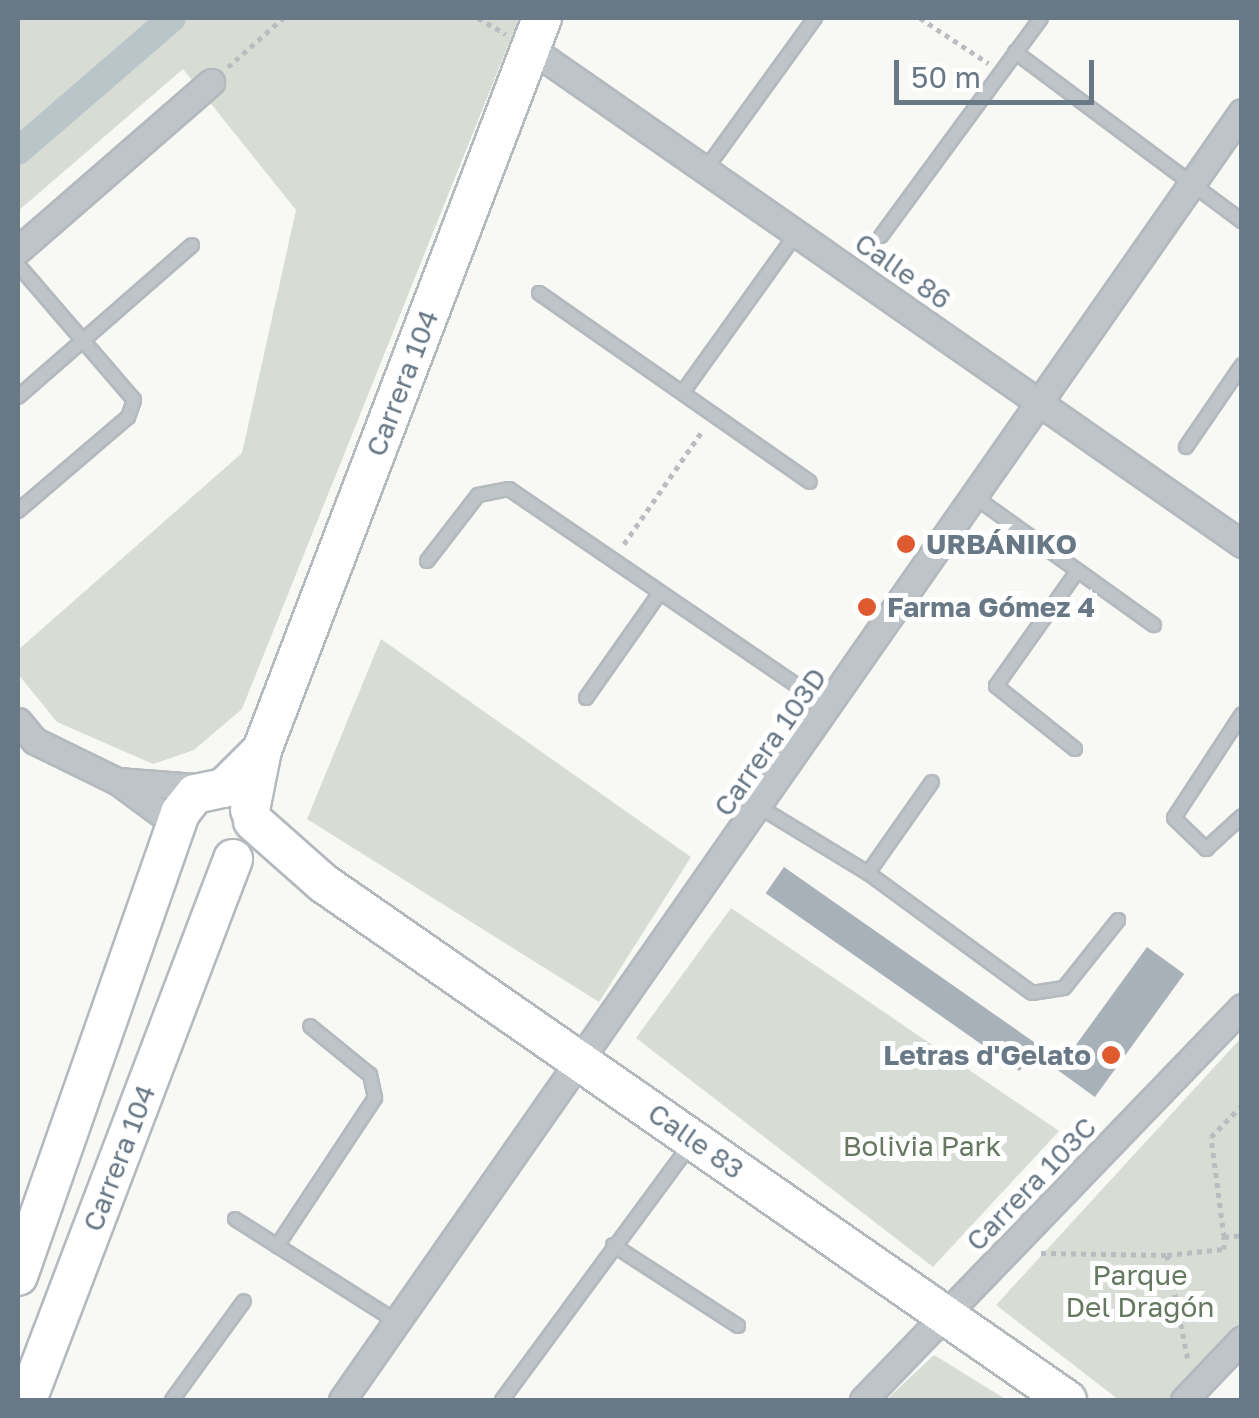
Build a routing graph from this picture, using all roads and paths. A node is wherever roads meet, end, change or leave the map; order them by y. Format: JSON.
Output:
{"nodes":[{"id":1,"x":283,"y":18,"type":"edge"},
{"id":2,"x":815,"y":18,"type":"edge"},
{"id":3,"x":920,"y":18,"type":"edge"},
{"id":4,"x":1040,"y":18,"type":"edge"},
{"id":5,"x":536,"y":33,"type":"edge"},
{"id":6,"x":1015,"y":52,"type":"junction"},
{"id":7,"x":1001,"y":72,"type":"junction"},
{"id":8,"x":211,"y":82,"type":"joint"},
{"id":9,"x":1242,"y":112,"type":"edge"},
{"id":10,"x":705,"y":170,"type":"junction"},
{"id":11,"x":1190,"y":187,"type":"junction"},
{"id":12,"x":1242,"y":222,"type":"edge"},
{"id":13,"x":796,"y":233,"type":"junction"},
{"id":14,"x":880,"y":236,"type":"dead end"},
{"id":15,"x":192,"y":245,"type":"dead end"},
{"id":16,"x":18,"y":250,"type":"edge"},
{"id":17,"x":18,"y":265,"type":"edge"},
{"id":18,"x":539,"y":293,"type":"dead end"},
{"id":19,"x":86,"y":334,"type":"junction"},
{"id":20,"x":1242,"y":366,"type":"edge"},
{"id":21,"x":684,"y":392,"type":"junction"},
{"id":22,"x":18,"y":397,"type":"edge"},
{"id":23,"x":1040,"y":403,"type":"junction"},
{"id":24,"x":714,"y":415,"type":"junction"},
{"id":25,"x":1186,"y":447,"type":"dead end"},
{"id":26,"x":810,"y":482,"type":"dead end"},
{"id":27,"x":975,"y":497,"type":"junction"},
{"id":28,"x":18,"y":511,"type":"edge"},
{"id":29,"x":1242,"y":544,"type":"edge"},
{"id":30,"x":614,"y":559,"type":"junction"},
{"id":31,"x":427,"y":561,"type":"dead end"},
{"id":32,"x":1076,"y":573,"type":"junction"},
{"id":33,"x":659,"y":594,"type":"junction"},
{"id":34,"x":1154,"y":626,"type":"dead end"},
{"id":35,"x":586,"y":698,"type":"dead end"},
{"id":36,"x":830,"y":708,"type":"junction"},
{"id":37,"x":1242,"y":714,"type":"edge"},
{"id":38,"x":18,"y":721,"type":"edge"},
{"id":39,"x":1075,"y":748,"type":"dead end"},
{"id":40,"x":26,"y":749,"type":"edge"},
{"id":41,"x":117,"y":781,"type":"junction"},
{"id":42,"x":932,"y":782,"type":"dead end"},
{"id":43,"x":760,"y":808,"type":"junction"},
{"id":44,"x":1242,"y":816,"type":"edge"},
{"id":45,"x":235,"y":820,"type":"junction"},
{"id":46,"x":177,"y":830,"type":"junction"},
{"id":47,"x":868,"y":873,"type":"junction"},
{"id":48,"x":1118,"y":920,"type":"dead end"},
{"id":49,"x":1242,"y":1007,"type":"edge"},
{"id":50,"x":310,"y":1026,"type":"dead end"},
{"id":51,"x":585,"y":1064,"type":"junction"},
{"id":52,"x":1242,"y":1105,"type":"edge"},
{"id":53,"x":694,"y":1140,"type":"junction"},
{"id":54,"x":235,"y":1219,"type":"dead end"},
{"id":55,"x":1242,"y":1235,"type":"edge"},
{"id":56,"x":1224,"y":1236,"type":"junction"},
{"id":57,"x":277,"y":1246,"type":"junction"},
{"id":58,"x":614,"y":1246,"type":"junction"},
{"id":59,"x":1008,"y":1252,"type":"junction"},
{"id":60,"x":1167,"y":1255,"type":"junction"},
{"id":61,"x":18,"y":1276,"type":"edge"},
{"id":62,"x":244,"y":1301,"type":"dead end"},
{"id":63,"x":947,"y":1316,"type":"junction"},
{"id":64,"x":398,"y":1323,"type":"junction"},
{"id":65,"x":738,"y":1326,"type":"dead end"},
{"id":66,"x":1242,"y":1339,"type":"edge"},
{"id":67,"x":1189,"y":1395,"type":"edge"},
{"id":68,"x":26,"y":1400,"type":"edge"},
{"id":69,"x":172,"y":1400,"type":"edge"},
{"id":70,"x":342,"y":1400,"type":"edge"},
{"id":71,"x":502,"y":1400,"type":"edge"},
{"id":72,"x":863,"y":1400,"type":"edge"},
{"id":73,"x":1068,"y":1400,"type":"edge"}],
"edges":[{"from":1,"to":8,"type":"path"},
{"from":2,"to":10,"type":"lane"},
{"from":3,"to":7,"type":"path"},
{"from":4,"to":6,"type":"lane"},
{"from":5,"to":10,"type":"street","name":"Calle 86"},
{"from":5,"to":45,"type":"street","name":"Carrera 104"},
{"from":6,"to":7,"type":"lane"},
{"from":6,"to":11,"type":"lane"},
{"from":7,"to":14,"type":"lane"},
{"from":8,"to":16,"type":"street"},
{"from":9,"to":11,"type":"street","name":"Carrera 103D"},
{"from":10,"to":13,"type":"street","name":"Calle 86"},
{"from":11,"to":12,"type":"lane"},
{"from":11,"to":23,"type":"street","name":"Carrera 103D"},
{"from":13,"to":21,"type":"lane"},
{"from":13,"to":23,"type":"street","name":"Calle 86"},
{"from":15,"to":19,"type":"lane"},
{"from":17,"to":19,"type":"lane"},
{"from":18,"to":21,"type":"lane"},
{"from":19,"to":22,"type":"lane"},
{"from":19,"to":28,"type":"lane"},
{"from":20,"to":25,"type":"lane"},
{"from":21,"to":24,"type":"lane"},
{"from":23,"to":27,"type":"street","name":"Carrera 103D"},
{"from":23,"to":29,"type":"street","name":"Calle 86"},
{"from":24,"to":26,"type":"lane"},
{"from":24,"to":30,"type":"path"},
{"from":27,"to":32,"type":"lane"},
{"from":27,"to":36,"type":"street","name":"Carrera 103D"},
{"from":30,"to":31,"type":"lane"},
{"from":30,"to":33,"type":"lane"},
{"from":32,"to":34,"type":"lane"},
{"from":32,"to":39,"type":"lane"},
{"from":33,"to":35,"type":"lane"},
{"from":33,"to":36,"type":"lane"},
{"from":36,"to":43,"type":"street","name":"Carrera 103D"},
{"from":37,"to":44,"type":"lane"},
{"from":38,"to":40,"type":"street"},
{"from":40,"to":41,"type":"street"},
{"from":41,"to":45,"type":"street"},
{"from":41,"to":46,"type":"street"},
{"from":42,"to":47,"type":"lane"},
{"from":43,"to":47,"type":"lane"},
{"from":43,"to":51,"type":"street","name":"Carrera 103D"},
{"from":45,"to":46,"type":"street","name":"Carrera 104"},
{"from":45,"to":46,"type":"street"},
{"from":45,"to":51,"type":"street","name":"Calle 83"},
{"from":45,"to":68,"type":"street","name":"Carrera 104"},
{"from":46,"to":61,"type":"street","name":"Carrera 104"},
{"from":47,"to":48,"type":"lane"},
{"from":49,"to":59,"type":"street","name":"Carrera 103C"},
{"from":50,"to":57,"type":"lane"},
{"from":51,"to":53,"type":"street","name":"Calle 83"},
{"from":51,"to":64,"type":"street","name":"Carrera 103D"},
{"from":52,"to":56,"type":"path"},
{"from":53,"to":58,"type":"lane"},
{"from":53,"to":63,"type":"street","name":"Calle 83"},
{"from":54,"to":57,"type":"lane"},
{"from":55,"to":56,"type":"path"},
{"from":56,"to":60,"type":"path"},
{"from":57,"to":64,"type":"lane"},
{"from":58,"to":65,"type":"lane"},
{"from":58,"to":71,"type":"lane"},
{"from":59,"to":60,"type":"path"},
{"from":59,"to":63,"type":"street","name":"Carrera 103C"},
{"from":60,"to":67,"type":"path"},
{"from":62,"to":69,"type":"lane"},
{"from":63,"to":72,"type":"street","name":"Carrera 103C"},
{"from":63,"to":73,"type":"street","name":"Calle 83"},
{"from":64,"to":70,"type":"street","name":"Carrera 103D"},
{"from":66,"to":67,"type":"street"}]}
